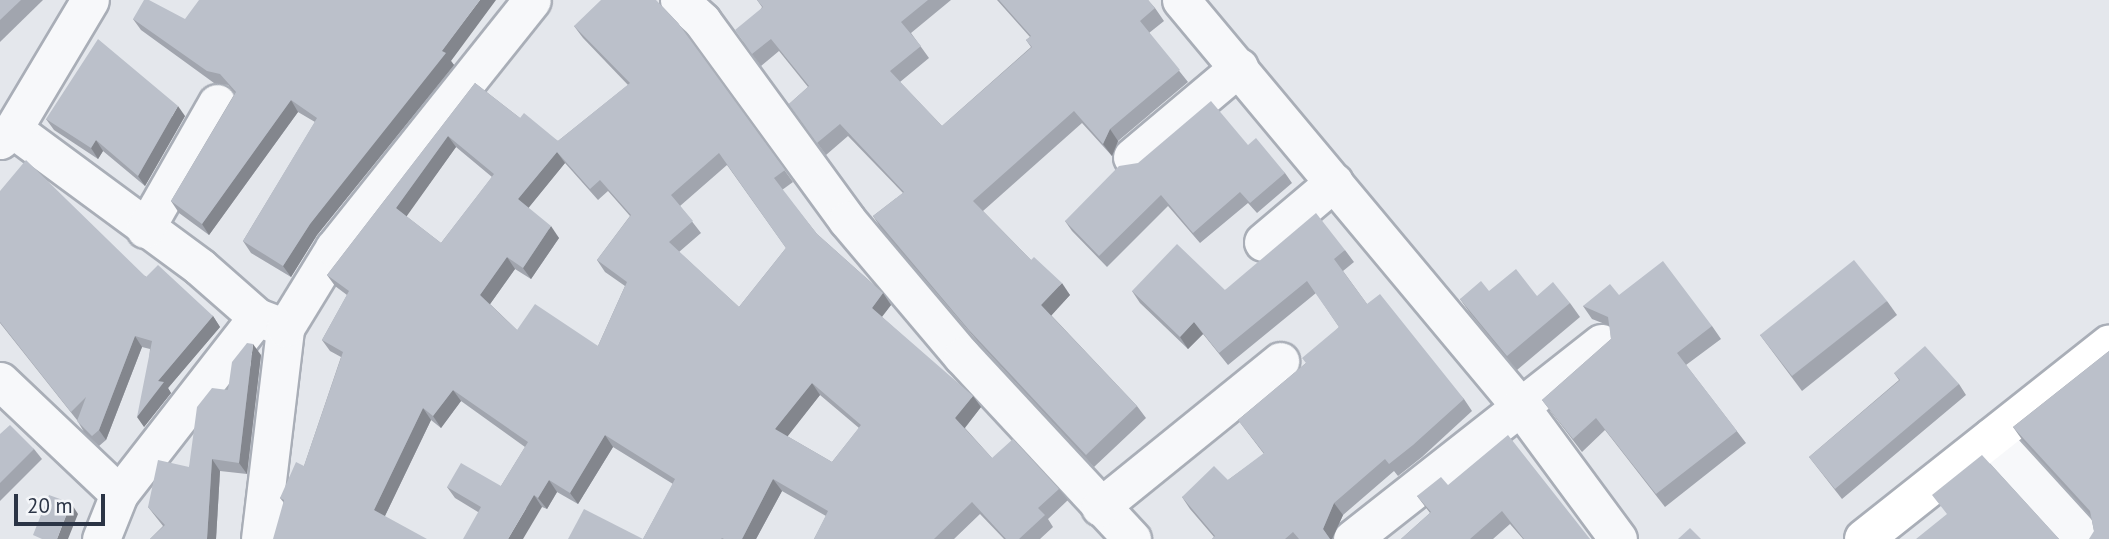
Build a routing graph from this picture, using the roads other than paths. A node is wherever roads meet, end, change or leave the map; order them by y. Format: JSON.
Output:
{"nodes":[{"id":1,"x":532,"y":0,"type":"edge"},
{"id":2,"x":679,"y":0,"type":"edge"},
{"id":3,"x":1181,"y":0,"type":"edge"},
{"id":4,"x":91,"y":1,"type":"edge"},
{"id":5,"x":1239,"y":67,"type":"junction"},
{"id":6,"x":217,"y":103,"type":"dead end"},
{"id":7,"x":6,"y":134,"type":"edge"},
{"id":8,"x":1132,"y":157,"type":"dead end"},
{"id":9,"x":1334,"y":182,"type":"junction"},
{"id":10,"x":145,"y":229,"type":"junction"},
{"id":11,"x":1263,"y":242,"type":"dead end"},
{"id":12,"x":271,"y":323,"type":"junction"},
{"id":13,"x":1601,"y":342,"type":"dead end"},
{"id":14,"x":2109,"y":345,"type":"edge"},
{"id":15,"x":1280,"y":360,"type":"dead end"},
{"id":16,"x":7,"y":403,"type":"edge"},
{"id":17,"x":1520,"y":406,"type":"junction"},
{"id":18,"x":1991,"y":437,"type":"junction"},
{"id":19,"x":119,"y":494,"type":"junction"},
{"id":20,"x":1100,"y":507,"type":"junction"},
{"id":21,"x":101,"y":539,"type":"edge"},
{"id":22,"x":260,"y":539,"type":"edge"},
{"id":23,"x":1132,"y":539,"type":"edge"},
{"id":24,"x":1352,"y":539,"type":"edge"},
{"id":25,"x":1618,"y":539,"type":"edge"},
{"id":26,"x":1864,"y":539,"type":"edge"},
{"id":27,"x":2084,"y":539,"type":"edge"}],
"edges":[{"from":1,"to":12,"type":"street"},
{"from":2,"to":20,"type":"street"},
{"from":3,"to":5,"type":"street"},
{"from":4,"to":7,"type":"street"},
{"from":5,"to":8,"type":"street"},
{"from":5,"to":9,"type":"street"},
{"from":6,"to":10,"type":"street"},
{"from":7,"to":10,"type":"street"},
{"from":9,"to":11,"type":"street"},
{"from":9,"to":17,"type":"street"},
{"from":10,"to":12,"type":"street"},
{"from":12,"to":19,"type":"street"},
{"from":12,"to":22,"type":"street"},
{"from":13,"to":17,"type":"street"},
{"from":14,"to":18,"type":"street"},
{"from":15,"to":20,"type":"street"},
{"from":16,"to":19,"type":"street"},
{"from":17,"to":24,"type":"street"},
{"from":17,"to":25,"type":"street"},
{"from":18,"to":26,"type":"street"},
{"from":18,"to":27,"type":"street"},
{"from":19,"to":21,"type":"street"},
{"from":20,"to":23,"type":"street"}]}
